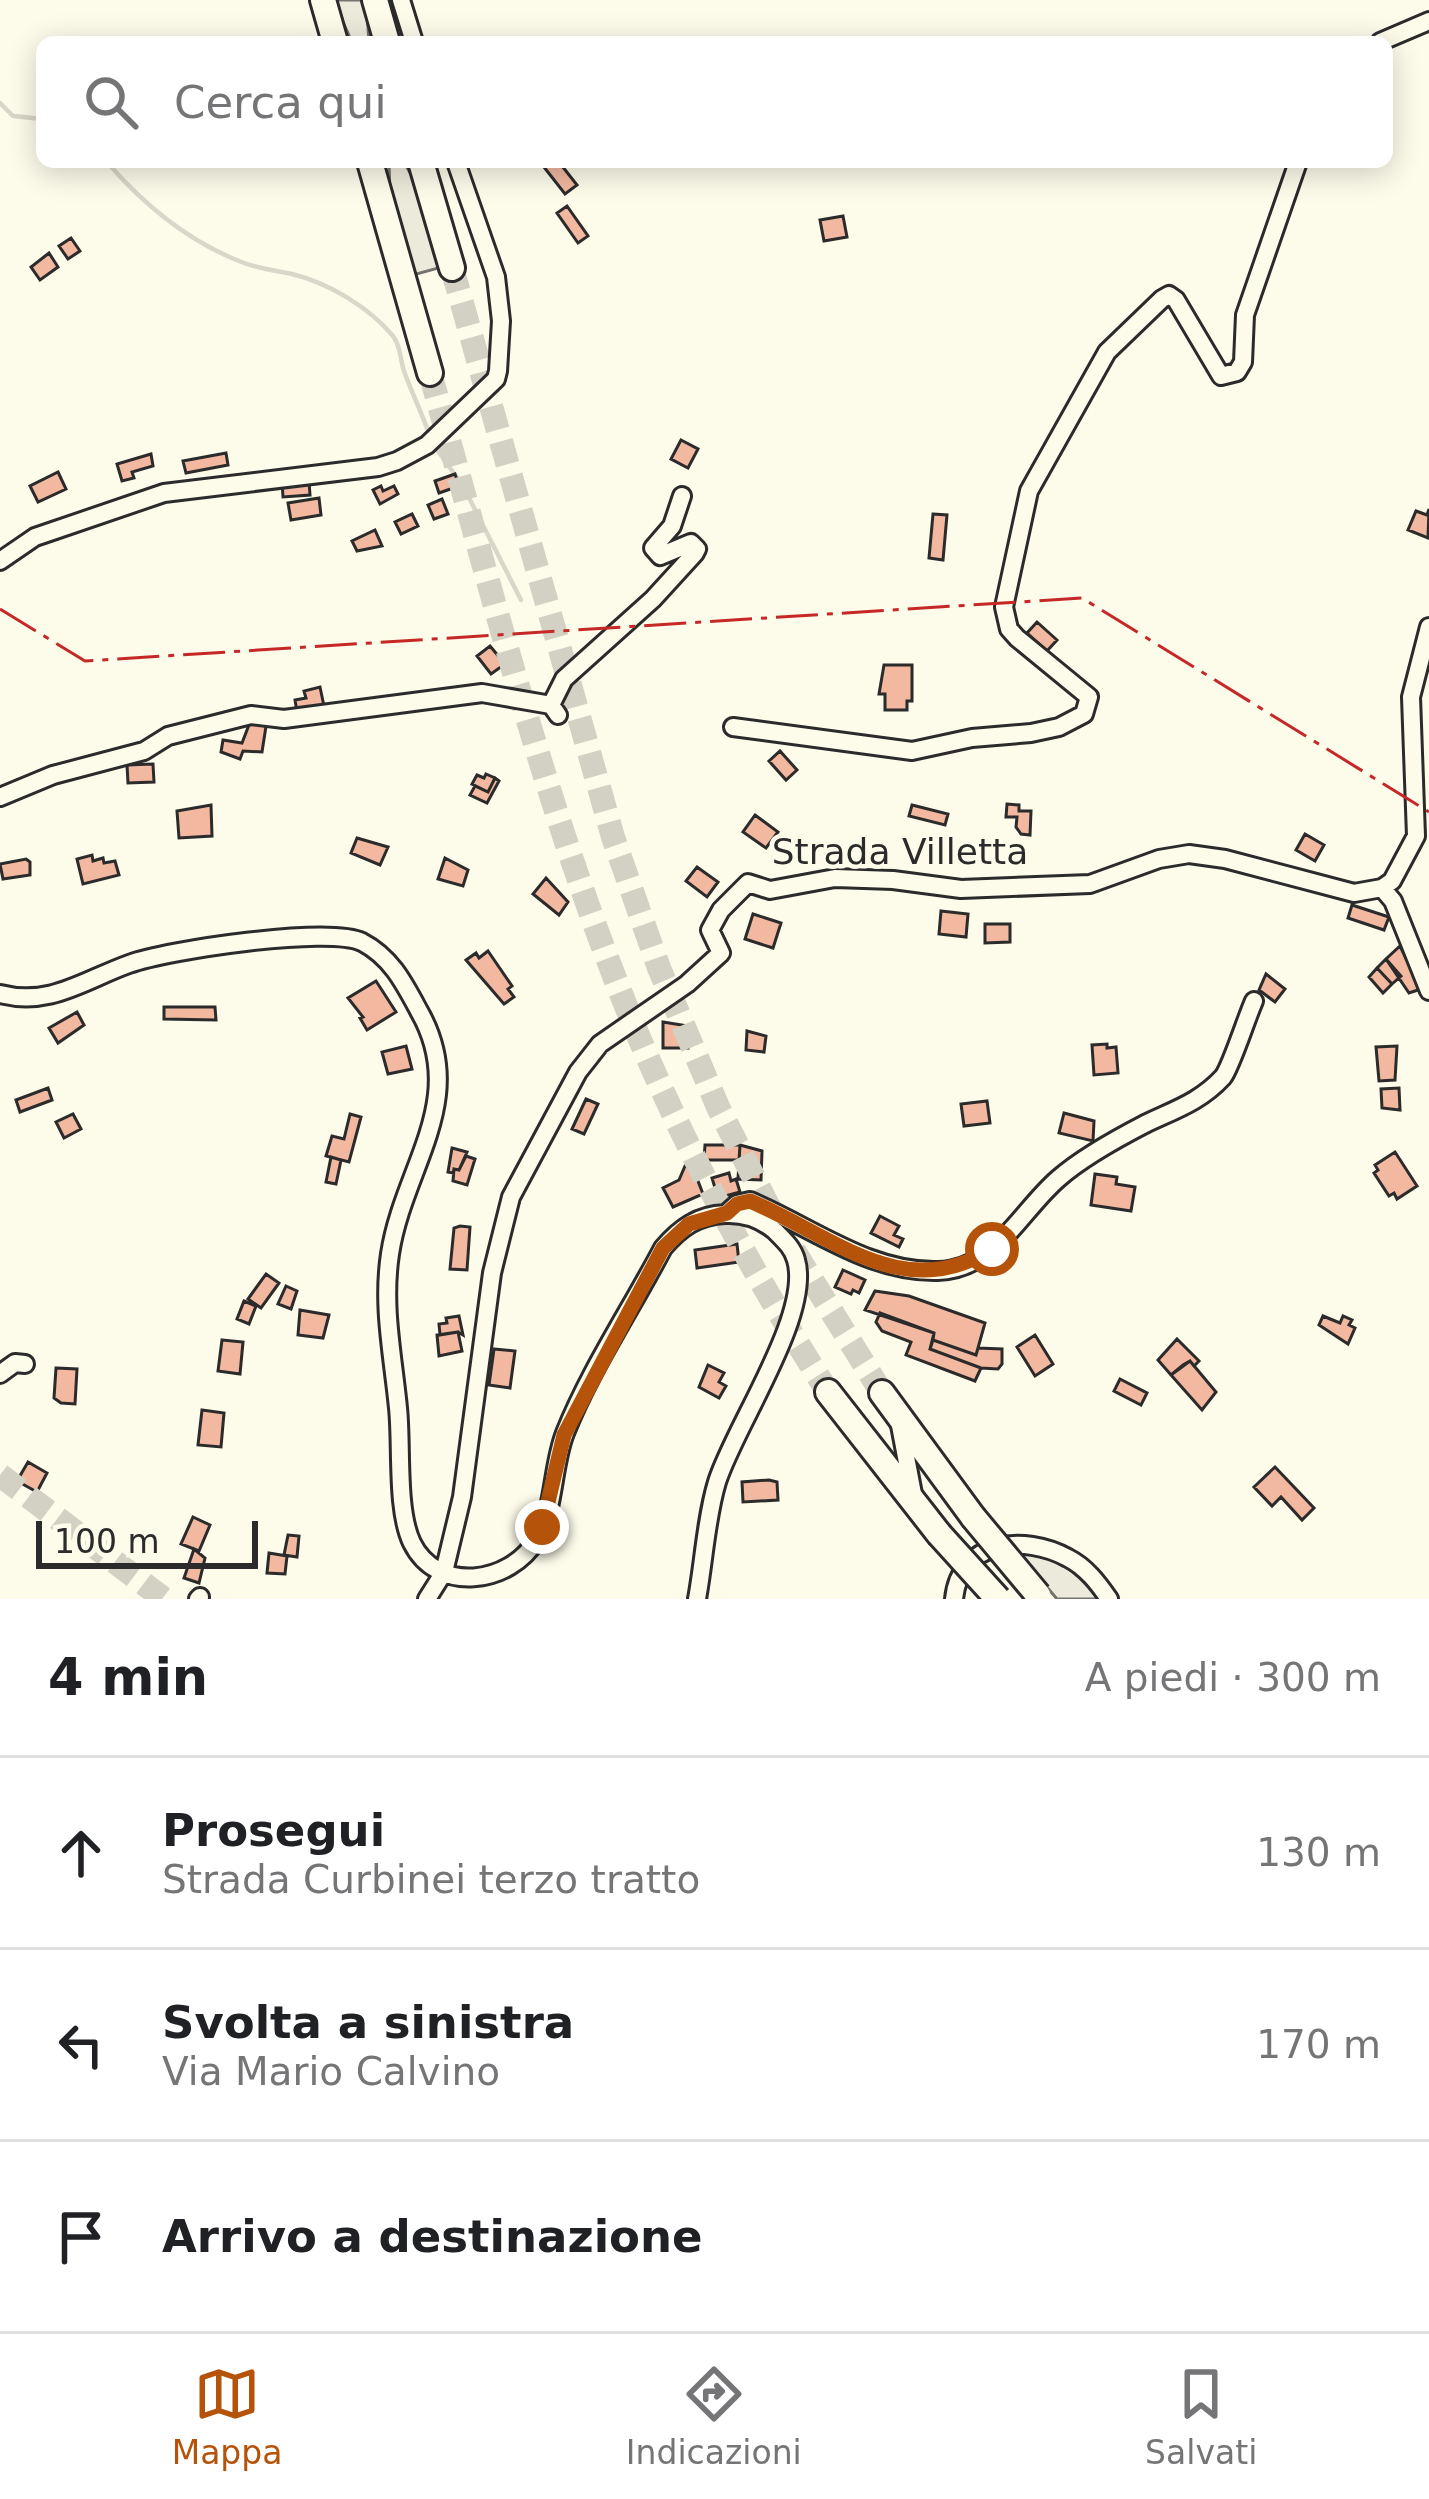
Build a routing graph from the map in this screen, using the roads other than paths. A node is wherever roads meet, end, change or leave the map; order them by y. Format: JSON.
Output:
{"nodes":[{"id":1,"x":385,"y":4,"type":"edge"},
{"id":2,"x":1429,"y":21,"type":"edge"},
{"id":3,"x":383,"y":36,"type":"edge"},
{"id":4,"x":409,"y":36,"type":"edge"},
{"id":5,"x":1393,"y":36,"type":"edge"},
{"id":6,"x":374,"y":168,"type":"edge"},
{"id":7,"x":422,"y":168,"type":"edge"},
{"id":8,"x":458,"y":168,"type":"edge"},
{"id":9,"x":1296,"y":168,"type":"edge"},
{"id":10,"x":452,"y":268,"type":"tunnel mouth"},
{"id":11,"x":430,"y":373,"type":"tunnel mouth"},
{"id":12,"x":682,"y":496,"type":"dead end"},
{"id":13,"x":0,"y":561,"type":"edge"},
{"id":14,"x":1429,"y":627,"type":"edge"},
{"id":15,"x":734,"y":727,"type":"dead end"},
{"id":16,"x":0,"y":797,"type":"edge"},
{"id":17,"x":1382,"y":889,"type":"junction"},
{"id":18,"x":1429,"y":991,"type":"edge"},
{"id":19,"x":0,"y":994,"type":"edge"},
{"id":20,"x":1254,"y":1001,"type":"dead end"},
{"id":21,"x":727,"y":1213,"type":"junction"},
{"id":22,"x":25,"y":1364,"type":"dead end"},
{"id":23,"x":0,"y":1374,"type":"edge"},
{"id":24,"x":828,"y":1393,"type":"tunnel mouth"},
{"id":25,"x":882,"y":1393,"type":"tunnel mouth"},
{"id":26,"x":898,"y":1417,"type":"junction"},
{"id":27,"x":865,"y":1443,"type":"junction"},
{"id":28,"x":907,"y":1464,"type":"junction"},
{"id":29,"x":946,"y":1482,"type":"junction"},
{"id":30,"x":916,"y":1507,"type":"junction"},
{"id":31,"x":444,"y":1572,"type":"junction"},
{"id":32,"x":1040,"y":1597,"type":"edge"},
{"id":33,"x":427,"y":1599,"type":"edge"},
{"id":34,"x":697,"y":1599,"type":"edge"},
{"id":35,"x":954,"y":1599,"type":"edge"},
{"id":36,"x":998,"y":1599,"type":"edge"},
{"id":37,"x":1109,"y":1599,"type":"edge"}],
"edges":[{"from":1,"to":3,"type":"highway"},
{"from":1,"to":4,"type":"street"},
{"from":2,"to":5,"type":"street"},
{"from":6,"to":11,"type":"highway"},
{"from":7,"to":10,"type":"highway"},
{"from":8,"to":13,"type":"street"},
{"from":9,"to":15,"type":"street"},
{"from":12,"to":16,"type":"street"},
{"from":14,"to":17,"type":"street"},
{"from":17,"to":18,"type":"street"},
{"from":17,"to":31,"type":"street","name":"Strada Villetta"},
{"from":19,"to":31,"type":"street"},
{"from":20,"to":21,"type":"street"},
{"from":21,"to":31,"type":"street"},
{"from":21,"to":34,"type":"street"},
{"from":22,"to":23,"type":"street"},
{"from":24,"to":27,"type":"highway"},
{"from":25,"to":26,"type":"highway"},
{"from":26,"to":28,"type":"street"},
{"from":26,"to":29,"type":"highway"},
{"from":27,"to":28,"type":"street"},
{"from":27,"to":30,"type":"highway"},
{"from":28,"to":29,"type":"street"},
{"from":28,"to":30,"type":"street"},
{"from":29,"to":32,"type":"highway","bridge":true},
{"from":30,"to":36,"type":"highway","bridge":true},
{"from":31,"to":33,"type":"street","name":"Strada Villetta"},
{"from":35,"to":37,"type":"street"}]}
